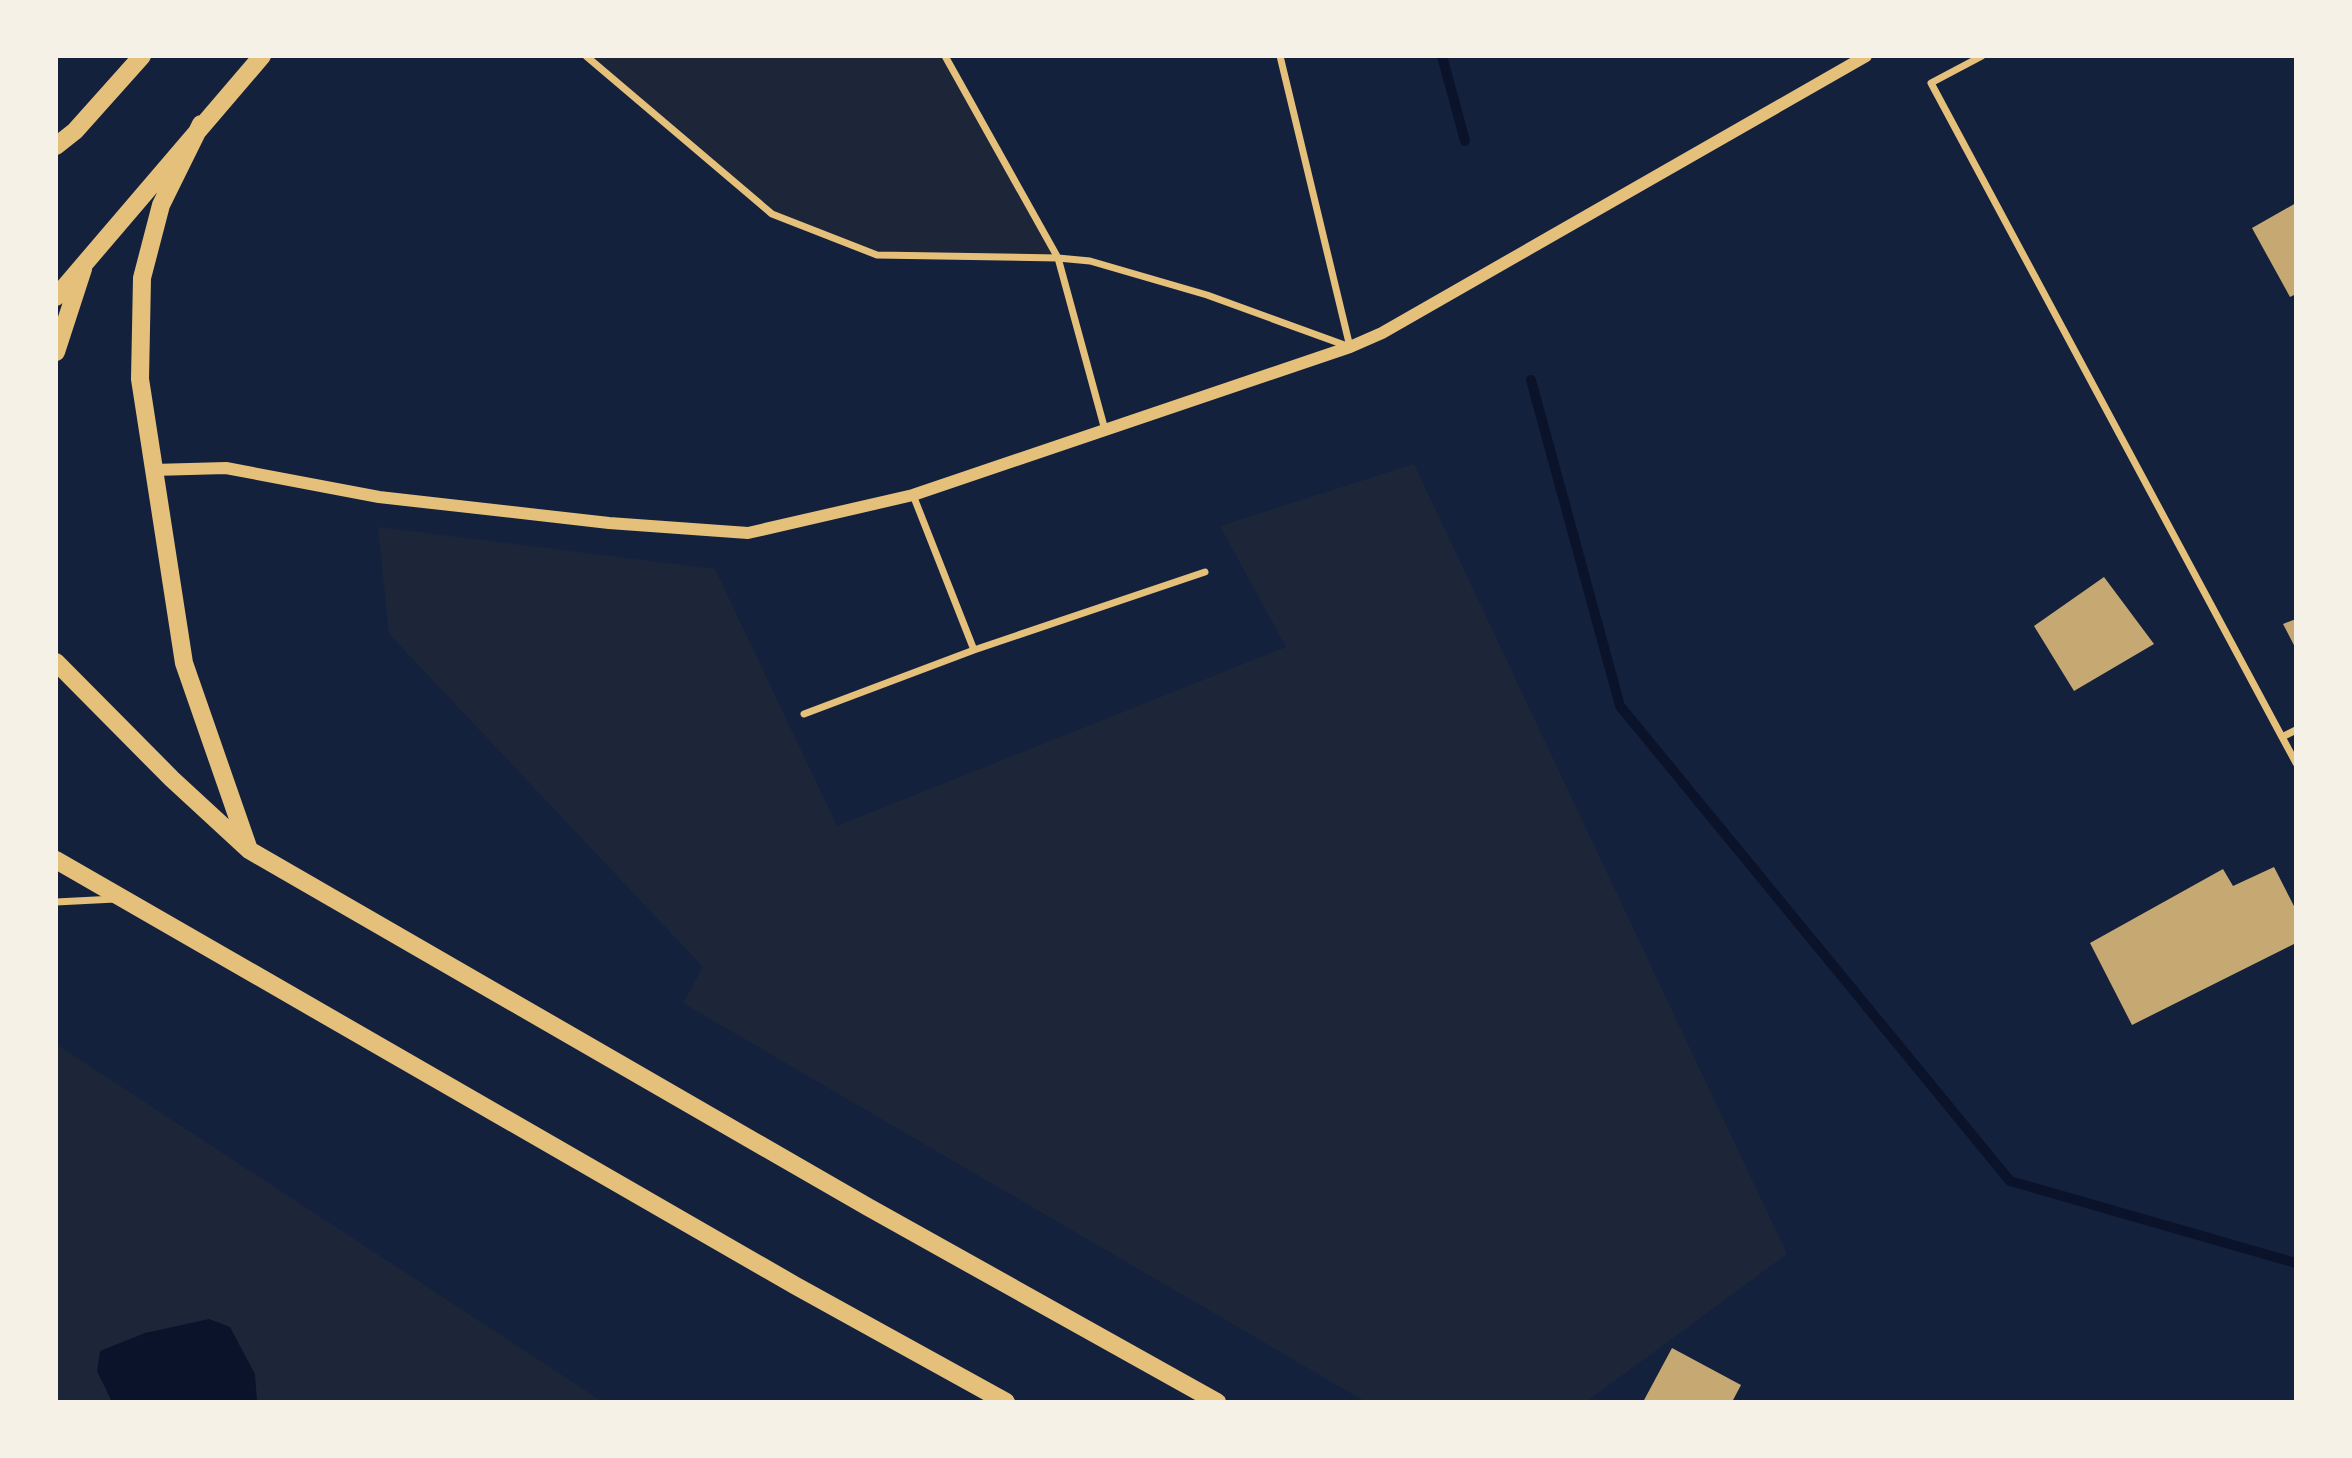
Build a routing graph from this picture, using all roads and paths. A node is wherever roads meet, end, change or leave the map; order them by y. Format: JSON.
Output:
{"nodes":[{"id":1,"x":142,"y":56,"type":"edge"},
{"id":2,"x":262,"y":56,"type":"edge"},
{"id":3,"x":586,"y":56,"type":"edge"},
{"id":4,"x":945,"y":56,"type":"edge"},
{"id":5,"x":1280,"y":56,"type":"edge"},
{"id":6,"x":1866,"y":56,"type":"edge"},
{"id":7,"x":1982,"y":56,"type":"edge"},
{"id":8,"x":201,"y":124,"type":"junction"},
{"id":9,"x":56,"y":146,"type":"edge"},
{"id":10,"x":1058,"y":258,"type":"junction"},
{"id":11,"x":87,"y":259,"type":"junction"},
{"id":12,"x":56,"y":297,"type":"edge"},
{"id":13,"x":1350,"y":347,"type":"junction"},
{"id":14,"x":56,"y":352,"type":"edge"},
{"id":15,"x":1105,"y":430,"type":"junction"},
{"id":16,"x":153,"y":470,"type":"junction"},
{"id":17,"x":913,"y":495,"type":"junction"},
{"id":18,"x":1205,"y":572,"type":"dead end"},
{"id":19,"x":974,"y":650,"type":"junction"},
{"id":20,"x":56,"y":662,"type":"edge"},
{"id":21,"x":804,"y":714,"type":"dead end"},
{"id":22,"x":2296,"y":730,"type":"edge"},
{"id":23,"x":2282,"y":737,"type":"junction"},
{"id":24,"x":2296,"y":763,"type":"edge"},
{"id":25,"x":249,"y":850,"type":"junction"},
{"id":26,"x":56,"y":860,"type":"edge"},
{"id":27,"x":122,"y":898,"type":"junction"},
{"id":28,"x":56,"y":902,"type":"edge"},
{"id":29,"x":1006,"y":1402,"type":"edge"},
{"id":30,"x":1217,"y":1402,"type":"edge"}],
"edges":[{"from":1,"to":9,"type":"main road"},
{"from":2,"to":8,"type":"main road"},
{"from":3,"to":10,"type":"street"},
{"from":4,"to":10,"type":"street"},
{"from":5,"to":13,"type":"street"},
{"from":6,"to":13,"type":"street"},
{"from":7,"to":23,"type":"street"},
{"from":8,"to":11,"type":"main road"},
{"from":8,"to":16,"type":"main road"},
{"from":10,"to":13,"type":"street"},
{"from":10,"to":15,"type":"street"},
{"from":11,"to":12,"type":"main road"},
{"from":11,"to":14,"type":"main road"},
{"from":13,"to":15,"type":"street"},
{"from":15,"to":17,"type":"street"},
{"from":16,"to":17,"type":"street"},
{"from":16,"to":25,"type":"main road"},
{"from":17,"to":19,"type":"street"},
{"from":18,"to":19,"type":"street"},
{"from":19,"to":21,"type":"street"},
{"from":20,"to":25,"type":"main road"},
{"from":22,"to":23,"type":"street"},
{"from":23,"to":24,"type":"street"},
{"from":25,"to":30,"type":"main road"},
{"from":26,"to":27,"type":"main road"},
{"from":27,"to":28,"type":"street"},
{"from":27,"to":29,"type":"main road"}]}
